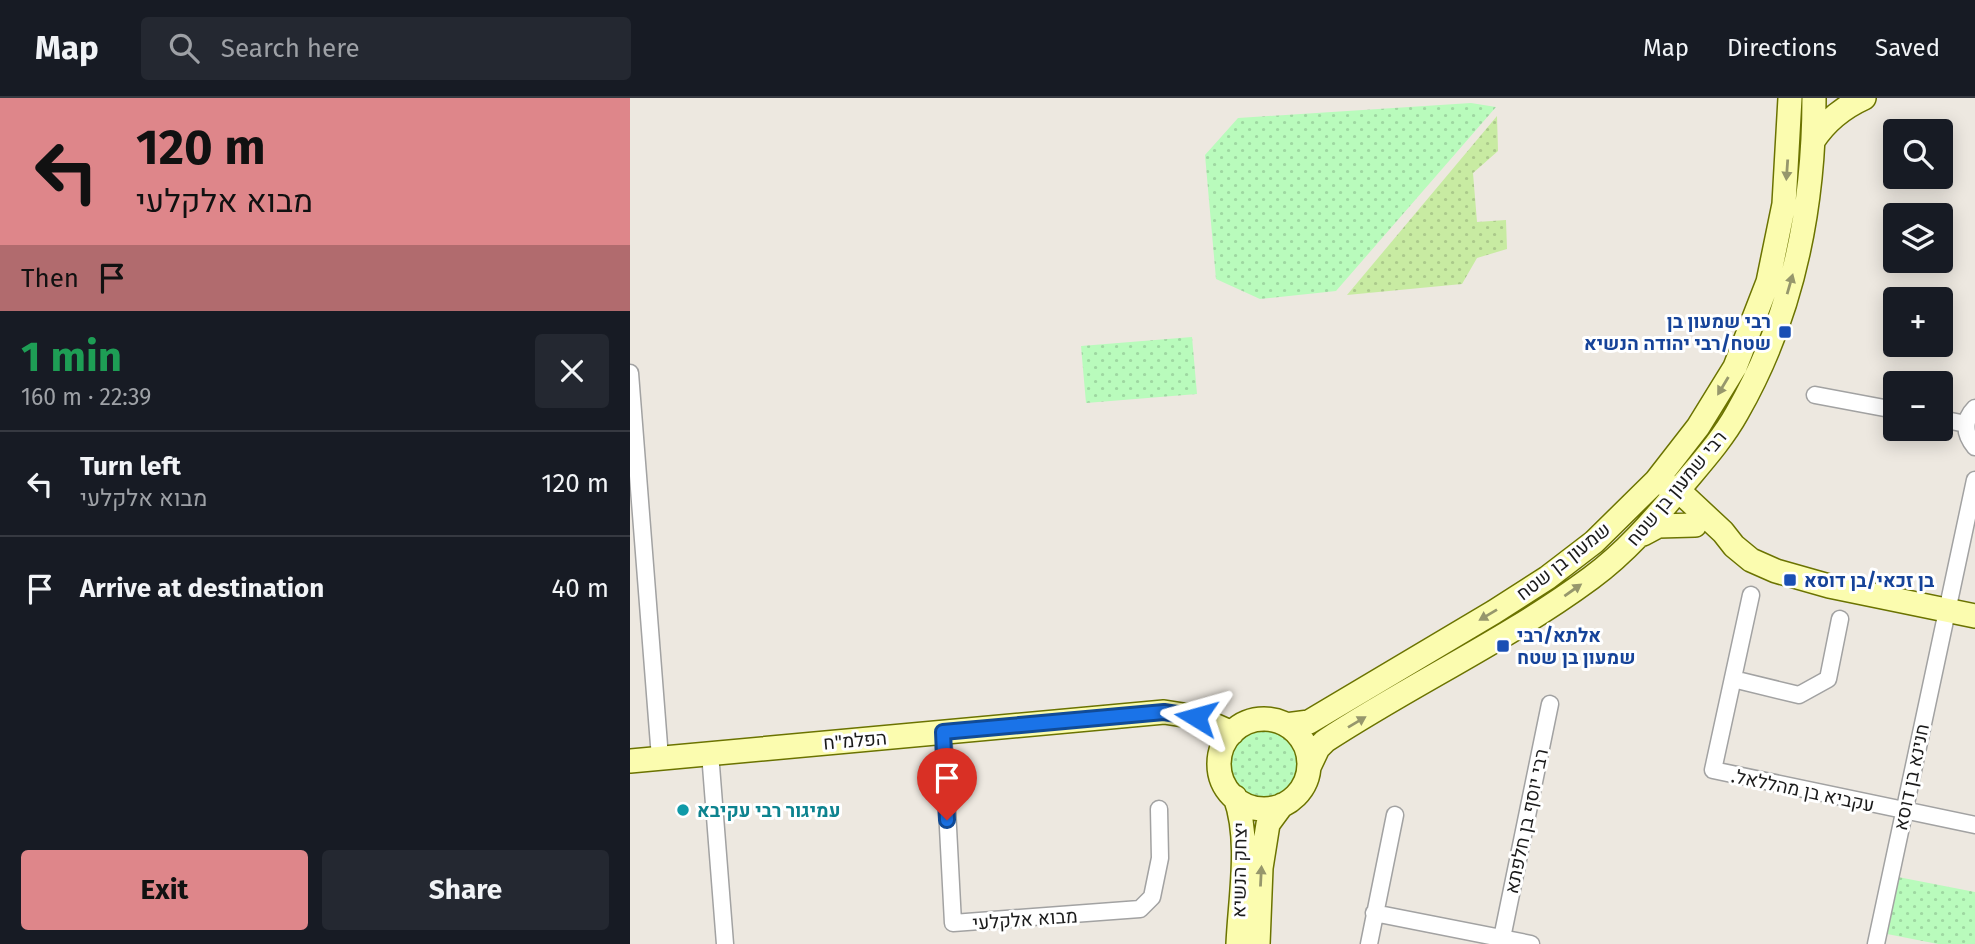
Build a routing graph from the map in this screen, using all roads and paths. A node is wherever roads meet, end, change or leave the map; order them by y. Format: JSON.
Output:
{"nodes":[{"id":1,"x":1864,"y":98,"type":"edge"},
{"id":2,"x":1819,"y":99,"type":"edge"},
{"id":3,"x":1790,"y":100,"type":"edge"},
{"id":4,"x":1814,"y":141,"type":"junction"},
{"id":5,"x":630,"y":373,"type":"edge"},
{"id":6,"x":1815,"y":395,"type":"dead end"},
{"id":7,"x":1883,"y":408,"type":"edge"},
{"id":8,"x":1975,"y":408,"type":"edge"},
{"id":9,"x":1953,"y":421,"type":"edge"},
{"id":10,"x":1966,"y":424,"type":"junction"},
{"id":11,"x":1975,"y":447,"type":"edge"},
{"id":12,"x":1708,"y":455,"type":"junction"},
{"id":13,"x":1975,"y":480,"type":"edge"},
{"id":14,"x":1656,"y":481,"type":"junction"},
{"id":15,"x":1674,"y":496,"type":"junction"},
{"id":16,"x":1701,"y":521,"type":"junction"},
{"id":17,"x":1640,"y":535,"type":"junction"},
{"id":18,"x":1751,"y":595,"type":"dead end"},
{"id":19,"x":1947,"y":610,"type":"junction"},
{"id":20,"x":1975,"y":616,"type":"edge"},
{"id":21,"x":1840,"y":619,"type":"dead end"},
{"id":22,"x":1733,"y":680,"type":"junction"},
{"id":23,"x":1550,"y":704,"type":"dead end"},
{"id":24,"x":1286,"y":725,"type":"junction"},
{"id":25,"x":943,"y":732,"type":"junction"},
{"id":26,"x":1227,"y":742,"type":"junction"},
{"id":27,"x":710,"y":753,"type":"junction"},
{"id":28,"x":660,"y":758,"type":"junction"},
{"id":29,"x":630,"y":761,"type":"edge"},
{"id":30,"x":1309,"y":766,"type":"junction"},
{"id":31,"x":1235,"y":797,"type":"junction"},
{"id":32,"x":1282,"y":805,"type":"junction"},
{"id":33,"x":1159,"y":809,"type":"dead end"},
{"id":34,"x":1904,"y":811,"type":"junction"},
{"id":35,"x":1395,"y":815,"type":"dead end"},
{"id":36,"x":1975,"y":824,"type":"edge"},
{"id":37,"x":1374,"y":914,"type":"junction"},
{"id":38,"x":1502,"y":938,"type":"junction"},
{"id":39,"x":725,"y":944,"type":"edge"},
{"id":40,"x":1238,"y":944,"type":"edge"},
{"id":41,"x":1258,"y":944,"type":"edge"},
{"id":42,"x":1368,"y":944,"type":"edge"},
{"id":43,"x":1531,"y":944,"type":"edge"},
{"id":44,"x":1876,"y":944,"type":"edge"}],
"edges":[{"from":1,"to":4,"type":"street"},
{"from":2,"to":3,"type":"street"},
{"from":2,"to":4,"type":"street","name":"רבי שמעון בן שטח"},
{"from":3,"to":14,"type":"street","name":"שמעון בן שטח","one_way":true},
{"from":12,"to":4,"type":"street","name":"רבי שמעון בן שטח","one_way":true},
{"from":5,"to":28,"type":"street"},
{"from":6,"to":7,"type":"street"},
{"from":8,"to":10,"type":"street"},
{"from":9,"to":10,"type":"street"},
{"from":10,"to":11,"type":"street"},
{"from":12,"to":15,"type":"street","name":"רבי שמעון בן שטח"},
{"from":12,"to":16,"type":"street"},
{"from":13,"to":19,"type":"street","name":"חנינא בן דוסא"},
{"from":14,"to":15,"type":"street"},
{"from":14,"to":24,"type":"street","name":"שמעון בן שטח","one_way":true},
{"from":15,"to":16,"type":"street"},
{"from":15,"to":17,"type":"street","name":"רבי שמעון בן שטח"},
{"from":16,"to":17,"type":"street"},
{"from":16,"to":19,"type":"street"},
{"from":30,"to":17,"type":"street","name":"רבי שמעון בן שטח","one_way":true},
{"from":18,"to":22,"type":"street","name":".עקביא בן מהללאל"},
{"from":19,"to":20,"type":"street"},
{"from":19,"to":34,"type":"street","name":"חנינא בן דוסא"},
{"from":21,"to":22,"type":"street"},
{"from":22,"to":34,"type":"street","name":".עקביא בן מהללאל"},
{"from":23,"to":38,"type":"street","name":"רבי יוסף בן חלפתא"},
{"from":24,"to":26,"type":"street"},
{"from":24,"to":30,"type":"street"},
{"from":25,"to":26,"type":"street","name":"הפלמ\"ח"},
{"from":25,"to":27,"type":"street","name":"הפלמ\"ח"},
{"from":25,"to":33,"type":"street","name":"מבוא אלקלעי"},
{"from":26,"to":31,"type":"street"},
{"from":27,"to":28,"type":"street","name":"הפלמ\"ח"},
{"from":27,"to":39,"type":"street"},
{"from":28,"to":29,"type":"street","name":"הפלמ\"ח"},
{"from":30,"to":32,"type":"street"},
{"from":31,"to":32,"type":"street"},
{"from":31,"to":40,"type":"street","name":"יצחק הנשיא"},
{"from":41,"to":32,"type":"street","one_way":true},
{"from":34,"to":36,"type":"street"},
{"from":34,"to":44,"type":"street","name":"חנינא בן דוסא"},
{"from":35,"to":37,"type":"street"},
{"from":37,"to":38,"type":"street"},
{"from":37,"to":42,"type":"street"},
{"from":38,"to":43,"type":"street"}]}
